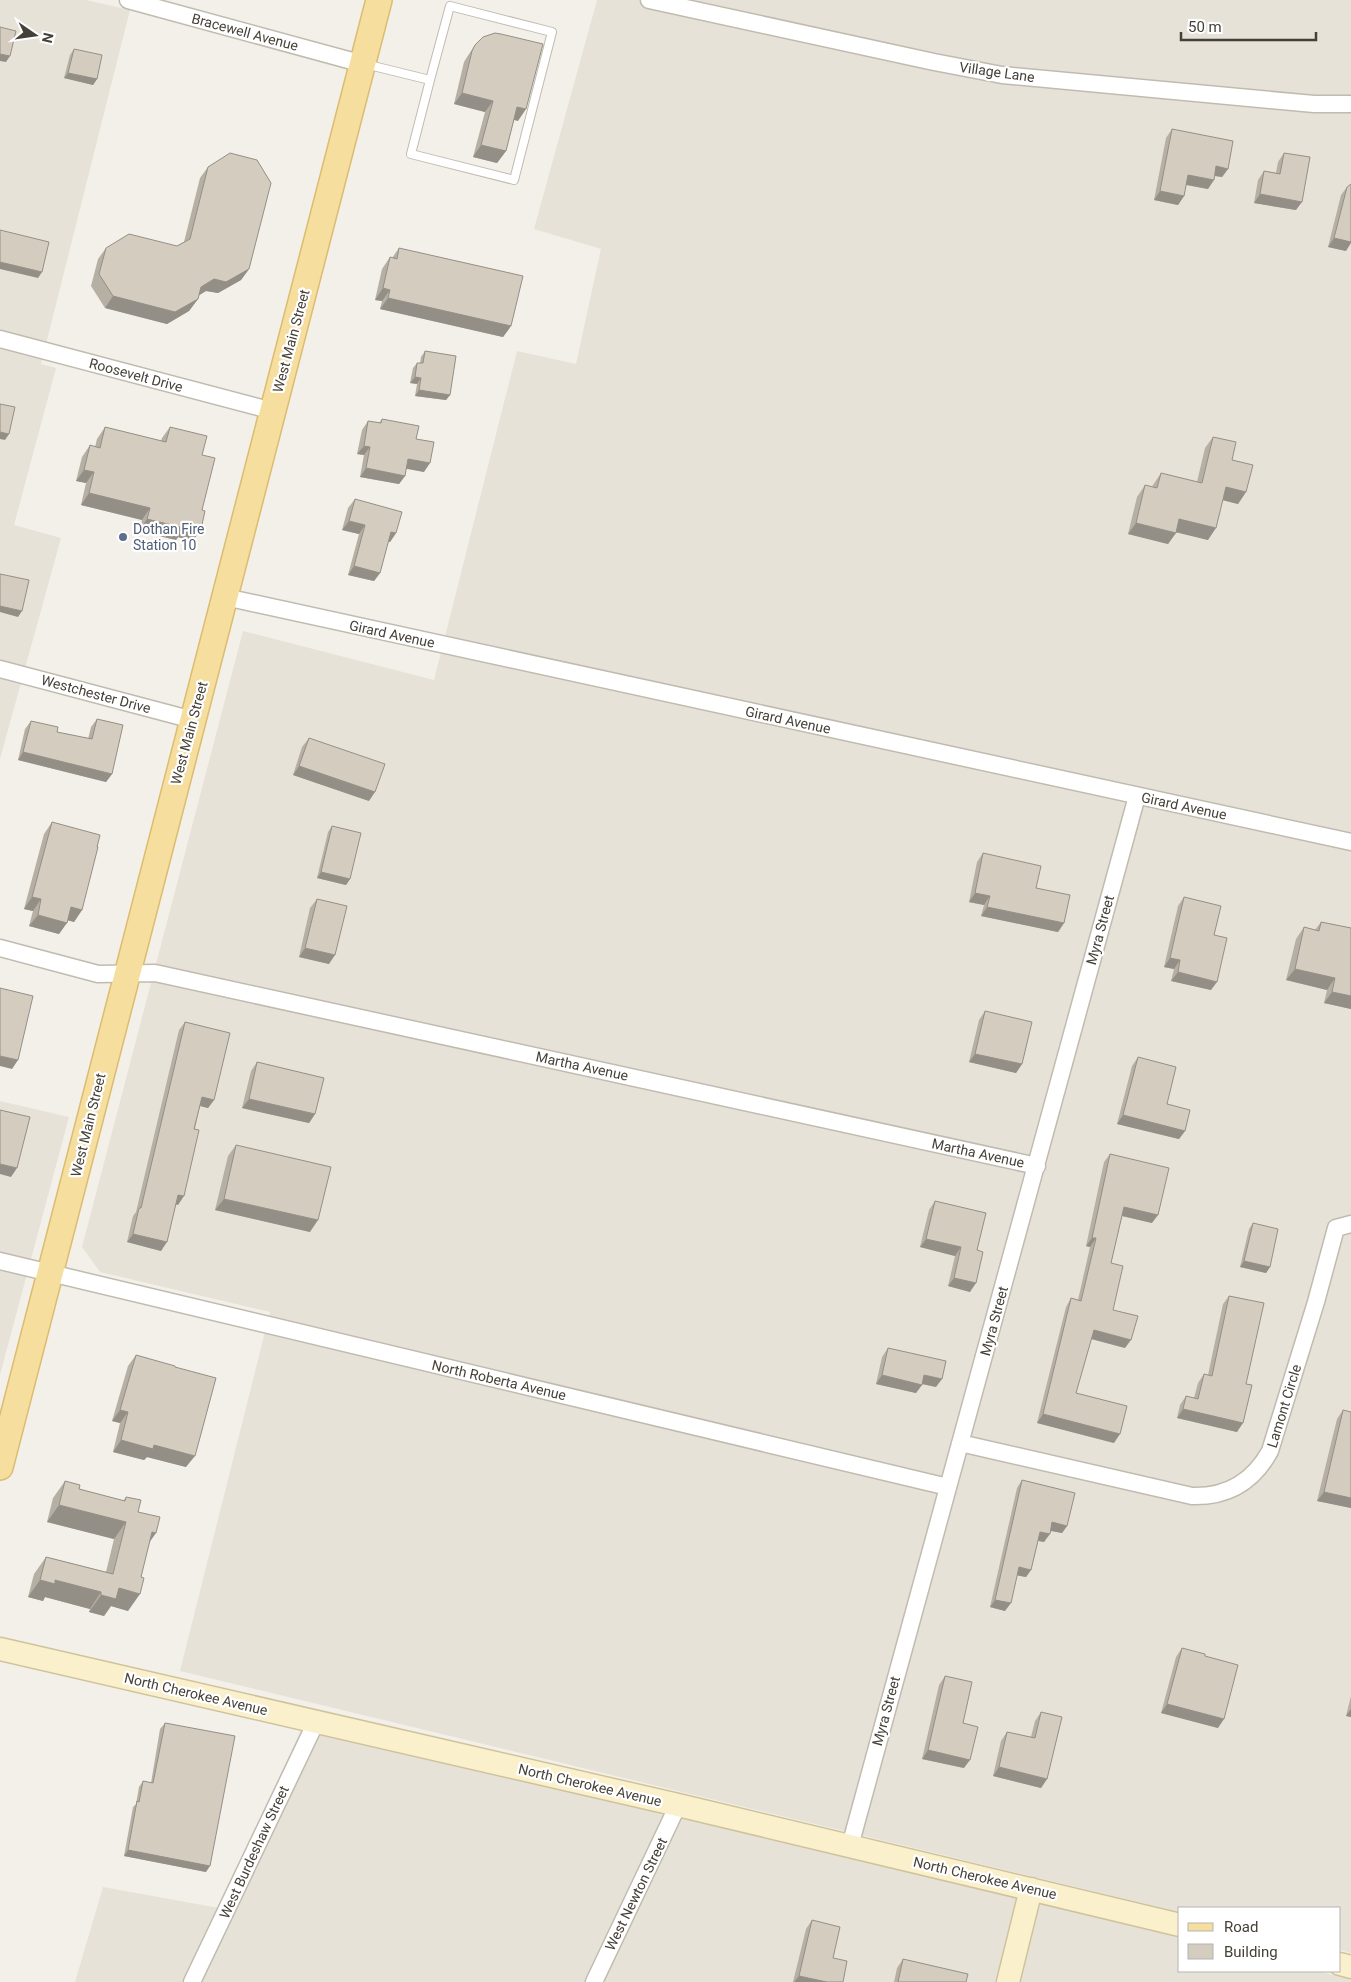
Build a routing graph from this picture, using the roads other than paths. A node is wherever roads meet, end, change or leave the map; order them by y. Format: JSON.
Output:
{"nodes":[{"id":1,"x":128,"y":0,"type":"edge"},
{"id":2,"x":380,"y":0,"type":"edge"},
{"id":3,"x":649,"y":0,"type":"edge"},
{"id":4,"x":363,"y":64,"type":"junction"},
{"id":5,"x":430,"y":80,"type":"junction"},
{"id":6,"x":1351,"y":104,"type":"edge"},
{"id":7,"x":0,"y":340,"type":"edge"},
{"id":8,"x":273,"y":411,"type":"junction"},
{"id":9,"x":225,"y":597,"type":"junction"},
{"id":10,"x":0,"y":669,"type":"edge"},
{"id":11,"x":193,"y":720,"type":"junction"},
{"id":12,"x":1137,"y":796,"type":"junction"},
{"id":13,"x":1351,"y":842,"type":"edge"},
{"id":14,"x":0,"y":948,"type":"edge"},
{"id":15,"x":127,"y":973,"type":"junction"},
{"id":16,"x":1037,"y":1166,"type":"junction"},
{"id":17,"x":1351,"y":1224,"type":"edge"},
{"id":18,"x":0,"y":1261,"type":"edge"},
{"id":19,"x":50,"y":1274,"type":"junction"},
{"id":20,"x":960,"y":1443,"type":"junction"},
{"id":21,"x":1,"y":1456,"type":"edge"},
{"id":22,"x":948,"y":1487,"type":"junction"},
{"id":23,"x":0,"y":1649,"type":"edge"},
{"id":24,"x":316,"y":1722,"type":"junction"},
{"id":25,"x":678,"y":1805,"type":"junction"},
{"id":26,"x":850,"y":1846,"type":"junction"},
{"id":27,"x":1031,"y":1889,"type":"junction"},
{"id":28,"x":1178,"y":1925,"type":"edge"},
{"id":29,"x":192,"y":1982,"type":"edge"},
{"id":30,"x":594,"y":1982,"type":"edge"},
{"id":31,"x":1008,"y":1982,"type":"edge"}],
"edges":[{"from":1,"to":4,"type":"street","name":"Bracewell Avenue"},
{"from":2,"to":4,"type":"main road","name":"West Main Street"},
{"from":3,"to":6,"type":"street","name":"Village Lane"},
{"from":4,"to":5,"type":"lane"},
{"from":4,"to":8,"type":"main road","name":"West Main Street"},
{"from":5,"to":5,"type":"lane"},
{"from":7,"to":8,"type":"street","name":"Roosevelt Drive"},
{"from":8,"to":9,"type":"main road","name":"West Main Street"},
{"from":9,"to":11,"type":"main road","name":"West Main Street"},
{"from":9,"to":12,"type":"street","name":"Girard Avenue"},
{"from":10,"to":11,"type":"street","name":"Westchester Drive"},
{"from":11,"to":15,"type":"main road","name":"West Main Street"},
{"from":12,"to":13,"type":"street","name":"Girard Avenue"},
{"from":12,"to":16,"type":"street","name":"Myra Street"},
{"from":14,"to":15,"type":"street","name":"Martha Avenue"},
{"from":15,"to":16,"type":"street","name":"Martha Avenue"},
{"from":15,"to":19,"type":"main road","name":"West Main Street"},
{"from":16,"to":20,"type":"street","name":"Myra Street"},
{"from":17,"to":20,"type":"street","name":"Lamont Circle"},
{"from":18,"to":19,"type":"street","name":"North Roberta Avenue"},
{"from":19,"to":21,"type":"main road","name":"West Main Street"},
{"from":19,"to":22,"type":"street","name":"North Roberta Avenue"},
{"from":20,"to":22,"type":"street","name":"Myra Street"},
{"from":22,"to":26,"type":"street","name":"Myra Street"},
{"from":23,"to":24,"type":"street","name":"North Cherokee Avenue"},
{"from":24,"to":25,"type":"street","name":"North Cherokee Avenue"},
{"from":24,"to":29,"type":"street","name":"West Burdeshaw Street"},
{"from":25,"to":26,"type":"street","name":"North Cherokee Avenue"},
{"from":25,"to":30,"type":"street","name":"West Newton Street"},
{"from":26,"to":27,"type":"street","name":"North Cherokee Avenue"},
{"from":27,"to":28,"type":"street","name":"North Cherokee Avenue"},
{"from":27,"to":31,"type":"street"}]}
